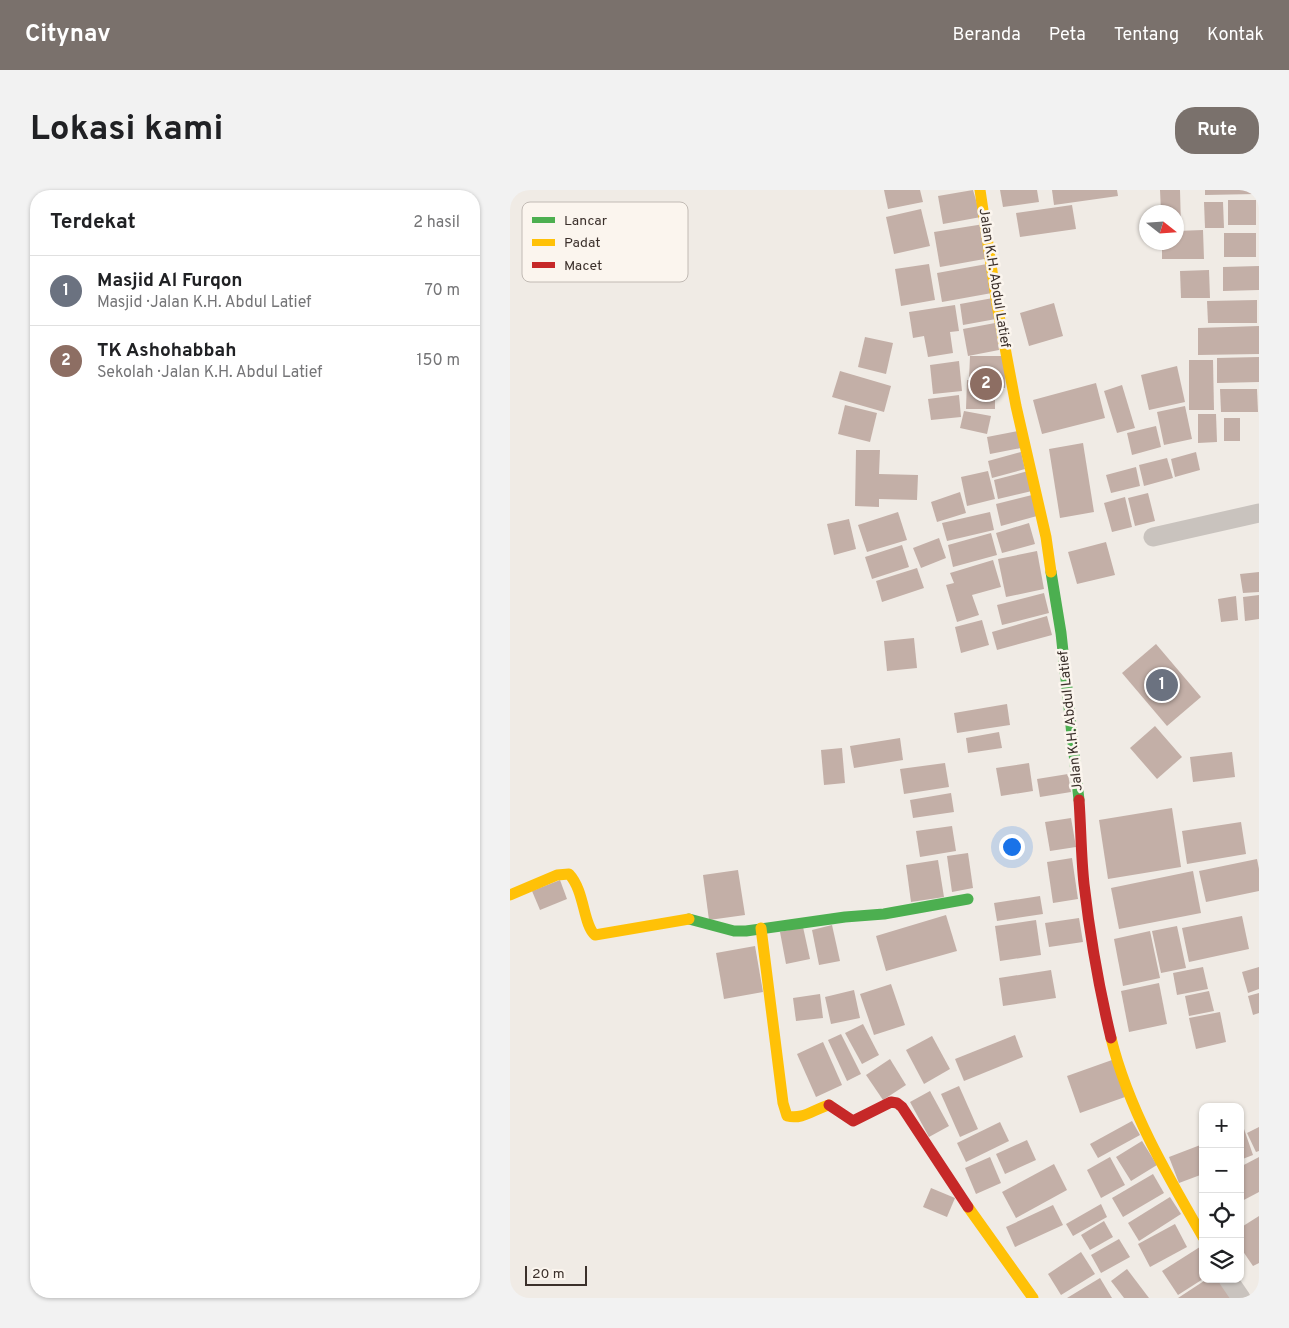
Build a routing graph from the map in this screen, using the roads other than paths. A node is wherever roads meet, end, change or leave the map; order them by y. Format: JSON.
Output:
{"nodes":[{"id":1,"x":980,"y":190,"type":"edge"},
{"id":2,"x":1259,"y":513,"type":"edge"},
{"id":3,"x":1153,"y":537,"type":"dead end"},
{"id":4,"x":510,"y":895,"type":"edge"},
{"id":5,"x":968,"y":899,"type":"dead end"},
{"id":6,"x":761,"y":928,"type":"junction"},
{"id":7,"x":1199,"y":1230,"type":"edge"},
{"id":8,"x":1231,"y":1283,"type":"edge"},
{"id":9,"x":1033,"y":1298,"type":"edge"},
{"id":10,"x":1241,"y":1298,"type":"edge"}],
"edges":[{"from":1,"to":7,"type":"street","name":"Jalan K.H. Abdul Latief"},
{"from":2,"to":3,"type":"street"},
{"from":4,"to":6,"type":"street"},
{"from":5,"to":6,"type":"street"},
{"from":6,"to":9,"type":"street"},
{"from":8,"to":10,"type":"street"}]}
